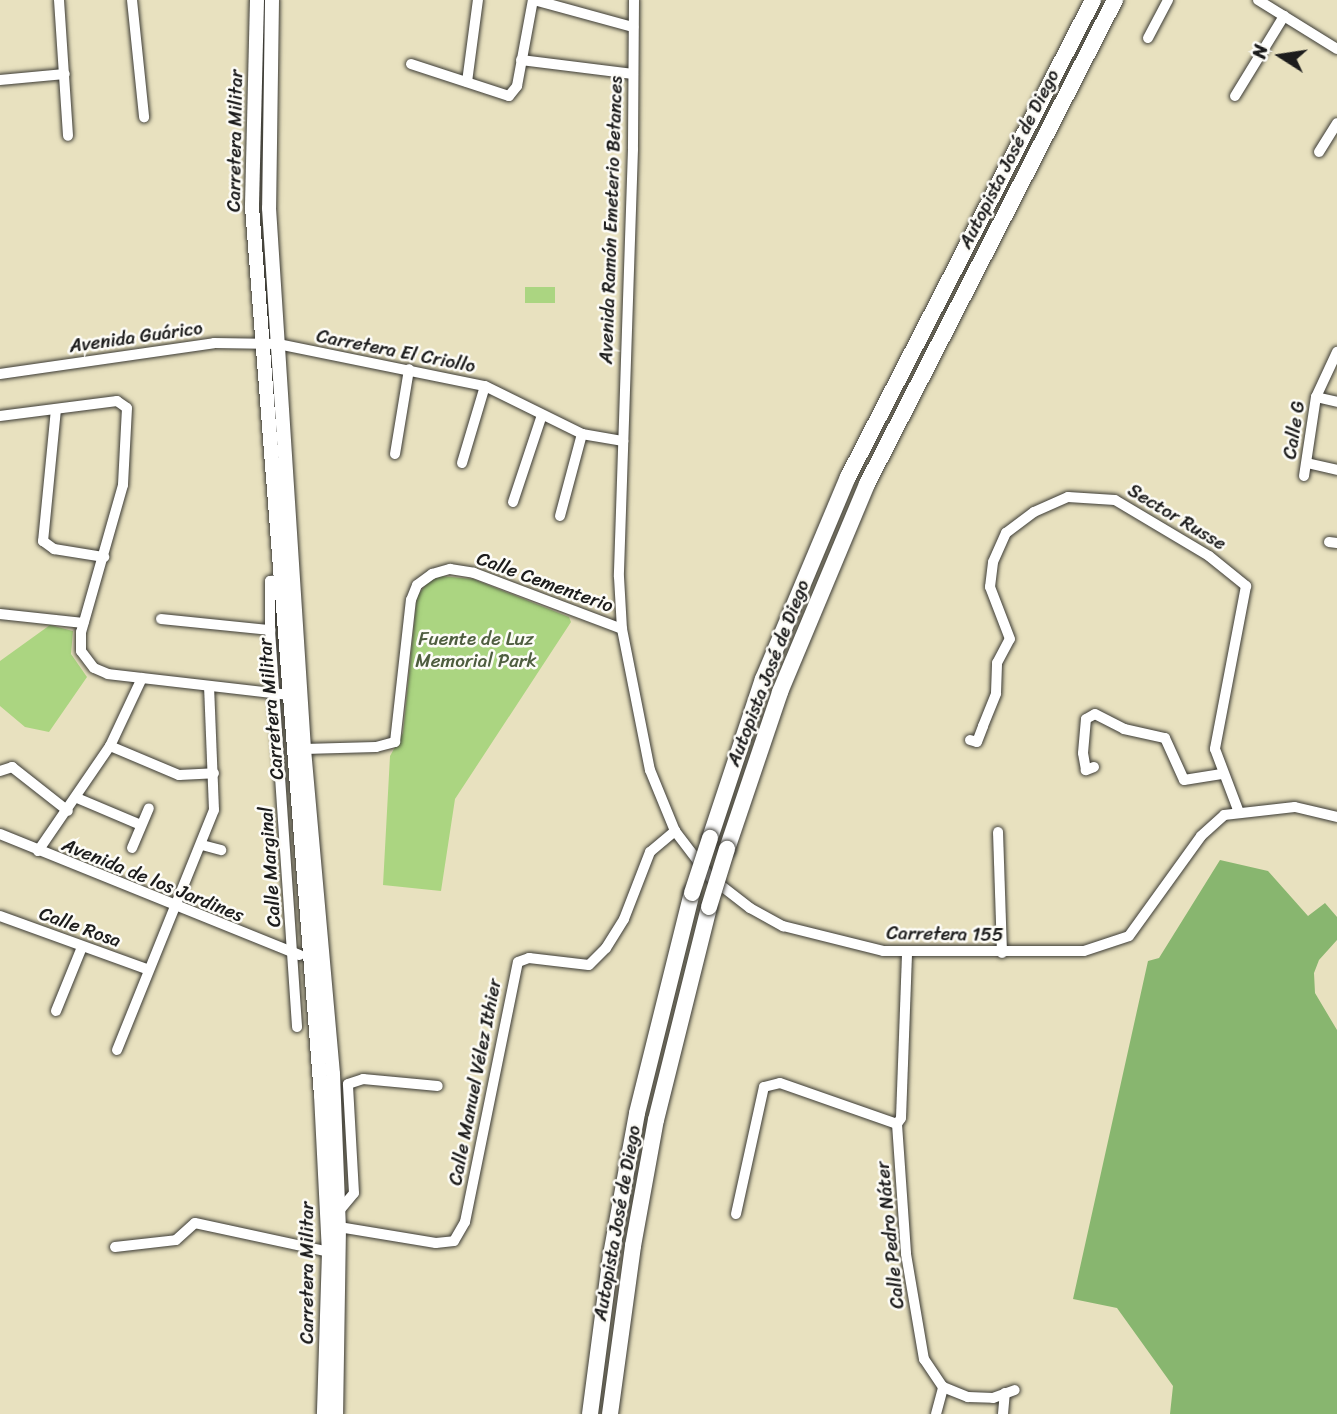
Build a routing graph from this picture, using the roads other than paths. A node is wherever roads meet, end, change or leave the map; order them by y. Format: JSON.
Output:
{"nodes":[{"id":1,"x":59,"y":0,"type":"edge"},
{"id":2,"x":132,"y":0,"type":"edge"},
{"id":3,"x":257,"y":0,"type":"edge"},
{"id":4,"x":272,"y":0,"type":"edge"},
{"id":5,"x":478,"y":0,"type":"edge"},
{"id":6,"x":534,"y":0,"type":"edge"},
{"id":7,"x":634,"y":0,"type":"edge"},
{"id":8,"x":1093,"y":0,"type":"edge"},
{"id":9,"x":1115,"y":0,"type":"edge"},
{"id":10,"x":1168,"y":0,"type":"edge"},
{"id":11,"x":1258,"y":0,"type":"edge"},
{"id":12,"x":1284,"y":16,"type":"junction"},
{"id":13,"x":633,"y":27,"type":"junction"},
{"id":14,"x":1148,"y":38,"type":"dead end"},
{"id":15,"x":1337,"y":49,"type":"edge"},
{"id":16,"x":521,"y":60,"type":"junction"},
{"id":17,"x":411,"y":64,"type":"dead end"},
{"id":18,"x":65,"y":74,"type":"junction"},
{"id":19,"x":633,"y":74,"type":"junction"},
{"id":20,"x":0,"y":80,"type":"edge"},
{"id":21,"x":467,"y":82,"type":"junction"},
{"id":22,"x":1235,"y":96,"type":"dead end"},
{"id":23,"x":144,"y":117,"type":"dead end"},
{"id":24,"x":1337,"y":123,"type":"edge"},
{"id":25,"x":68,"y":136,"type":"dead end"},
{"id":26,"x":1319,"y":152,"type":"dead end"},
{"id":27,"x":262,"y":343,"type":"junction"},
{"id":28,"x":278,"y":344,"type":"junction"},
{"id":29,"x":1337,"y":352,"type":"edge"},
{"id":30,"x":409,"y":369,"type":"junction"},
{"id":31,"x":0,"y":374,"type":"edge"},
{"id":32,"x":485,"y":386,"type":"junction"},
{"id":33,"x":1317,"y":397,"type":"junction"},
{"id":34,"x":1337,"y":402,"type":"edge"},
{"id":35,"x":56,"y":409,"type":"junction"},
{"id":36,"x":542,"y":415,"type":"junction"},
{"id":37,"x":0,"y":416,"type":"edge"},
{"id":38,"x":582,"y":434,"type":"junction"},
{"id":39,"x":623,"y":441,"type":"junction"},
{"id":40,"x":395,"y":454,"type":"dead end"},
{"id":41,"x":462,"y":463,"type":"dead end"},
{"id":42,"x":1307,"y":463,"type":"junction"},
{"id":43,"x":1337,"y":470,"type":"edge"},
{"id":44,"x":1304,"y":476,"type":"dead end"},
{"id":45,"x":513,"y":502,"type":"dead end"},
{"id":46,"x":560,"y":516,"type":"dead end"},
{"id":47,"x":104,"y":557,"type":"junction"},
{"id":48,"x":280,"y":580,"type":"junction"},
{"id":49,"x":0,"y":614,"type":"edge"},
{"id":50,"x":161,"y":619,"type":"dead end"},
{"id":51,"x":84,"y":623,"type":"junction"},
{"id":52,"x":271,"y":629,"type":"junction"},
{"id":53,"x":622,"y":629,"type":"junction"},
{"id":54,"x":142,"y":678,"type":"junction"},
{"id":55,"x":209,"y":686,"type":"junction"},
{"id":56,"x":282,"y":694,"type":"junction"},
{"id":57,"x":970,"y":740,"type":"dead end"},
{"id":58,"x":110,"y":746,"type":"junction"},
{"id":59,"x":304,"y":748,"type":"junction"},
{"id":60,"x":1094,"y":767,"type":"dead end"},
{"id":61,"x":0,"y":771,"type":"edge"},
{"id":62,"x":214,"y":773,"type":"junction"},
{"id":63,"x":1222,"y":774,"type":"junction"},
{"id":64,"x":77,"y":798,"type":"junction"},
{"id":65,"x":1337,"y":805,"type":"edge"},
{"id":66,"x":149,"y":808,"type":"dead end"},
{"id":67,"x":1238,"y":810,"type":"junction"},
{"id":68,"x":68,"y":811,"type":"junction"},
{"id":69,"x":1335,"y":817,"type":"edge"},
{"id":70,"x":141,"y":825,"type":"junction"},
{"id":71,"x":675,"y":831,"type":"junction"},
{"id":72,"x":998,"y":832,"type":"dead end"},
{"id":73,"x":0,"y":834,"type":"edge"},
{"id":74,"x":202,"y":845,"type":"junction"},
{"id":75,"x":132,"y":848,"type":"dead end"},
{"id":76,"x":221,"y":850,"type":"dead end"},
{"id":77,"x":38,"y":851,"type":"junction"},
{"id":78,"x":175,"y":908,"type":"junction"},
{"id":79,"x":0,"y":916,"type":"edge"},
{"id":80,"x":82,"y":947,"type":"junction"},
{"id":81,"x":1002,"y":953,"type":"junction"},
{"id":82,"x":907,"y":954,"type":"junction"},
{"id":83,"x":295,"y":955,"type":"junction"},
{"id":84,"x":317,"y":955,"type":"junction"},
{"id":85,"x":149,"y":970,"type":"junction"},
{"id":86,"x":57,"y":1011,"type":"dead end"},
{"id":87,"x":297,"y":1027,"type":"dead end"},
{"id":88,"x":117,"y":1050,"type":"dead end"},
{"id":89,"x":333,"y":1074,"type":"junction"},
{"id":90,"x":348,"y":1084,"type":"junction"},
{"id":91,"x":438,"y":1086,"type":"dead end"},
{"id":92,"x":897,"y":1125,"type":"junction"},
{"id":93,"x":339,"y":1211,"type":"junction"},
{"id":94,"x":736,"y":1214,"type":"dead end"},
{"id":95,"x":340,"y":1227,"type":"junction"},
{"id":96,"x":115,"y":1247,"type":"dead end"},
{"id":97,"x":329,"y":1252,"type":"junction"},
{"id":98,"x":943,"y":1387,"type":"junction"},
{"id":99,"x":324,"y":1414,"type":"edge"},
{"id":100,"x":336,"y":1414,"type":"edge"},
{"id":101,"x":590,"y":1414,"type":"edge"},
{"id":102,"x":610,"y":1414,"type":"edge"},
{"id":103,"x":936,"y":1414,"type":"edge"},
{"id":104,"x":1003,"y":1414,"type":"edge"}],
"edges":[{"from":1,"to":18,"type":"street"},
{"from":2,"to":23,"type":"street"},
{"from":3,"to":27,"type":"main road","name":"Carretera Militar"},
{"from":4,"to":28,"type":"main road","name":"Carretera Militar"},
{"from":5,"to":21,"type":"street"},
{"from":6,"to":13,"type":"street"},
{"from":6,"to":16,"type":"street"},
{"from":7,"to":13,"type":"street","name":"Avenida Ramón Emeterio Betances"},
{"from":8,"to":101,"type":"highway","name":"Autopista José de Diego","bridge":true},
{"from":9,"to":102,"type":"highway","name":"Autopista José de Diego","bridge":true},
{"from":10,"to":14,"type":"street"},
{"from":11,"to":12,"type":"street"},
{"from":12,"to":15,"type":"street"},
{"from":12,"to":22,"type":"street"},
{"from":13,"to":19,"type":"street","name":"Avenida Ramón Emeterio Betances"},
{"from":16,"to":19,"type":"street"},
{"from":16,"to":21,"type":"street"},
{"from":17,"to":21,"type":"street"},
{"from":18,"to":20,"type":"street"},
{"from":18,"to":25,"type":"street"},
{"from":19,"to":39,"type":"street","name":"Avenida Ramón Emeterio Betances"},
{"from":24,"to":26,"type":"street"},
{"from":27,"to":28,"type":"street","name":"Avenida Guárico"},
{"from":27,"to":31,"type":"street","name":"Avenida Guárico"},
{"from":27,"to":48,"type":"main road","name":"Carretera Militar"},
{"from":28,"to":30,"type":"street","name":"Carretera El Criollo"},
{"from":28,"to":59,"type":"main road","name":"Carretera Militar"},
{"from":29,"to":33,"type":"street","name":"Calle G"},
{"from":30,"to":32,"type":"street","name":"Carretera El Criollo"},
{"from":30,"to":40,"type":"street"},
{"from":32,"to":36,"type":"street","name":"Carretera El Criollo"},
{"from":32,"to":41,"type":"street"},
{"from":33,"to":34,"type":"street"},
{"from":33,"to":42,"type":"street","name":"Calle G"},
{"from":35,"to":37,"type":"street"},
{"from":35,"to":47,"type":"street"},
{"from":35,"to":47,"type":"street"},
{"from":36,"to":38,"type":"street","name":"Carretera El Criollo"},
{"from":36,"to":45,"type":"street"},
{"from":38,"to":39,"type":"street","name":"Carretera El Criollo"},
{"from":38,"to":46,"type":"street"},
{"from":39,"to":53,"type":"street","name":"Carretera 155"},
{"from":42,"to":43,"type":"street"},
{"from":42,"to":44,"type":"street","name":"Calle G"},
{"from":47,"to":51,"type":"street"},
{"from":48,"to":52,"type":"street","name":"Calle Marginal"},
{"from":48,"to":56,"type":"main road","name":"Carretera Militar"},
{"from":49,"to":51,"type":"street"},
{"from":50,"to":52,"type":"street"},
{"from":51,"to":54,"type":"street"},
{"from":52,"to":56,"type":"street","name":"Calle Marginal"},
{"from":53,"to":59,"type":"street","name":"Calle Cementerio"},
{"from":53,"to":71,"type":"street","name":"Carretera 155"},
{"from":54,"to":55,"type":"street"},
{"from":54,"to":58,"type":"street"},
{"from":55,"to":56,"type":"street"},
{"from":55,"to":62,"type":"street"},
{"from":56,"to":83,"type":"street","name":"Calle Marginal"},
{"from":56,"to":84,"type":"main road","name":"Carretera Militar"},
{"from":57,"to":63,"type":"street","name":"Sector Russe"},
{"from":58,"to":62,"type":"street"},
{"from":58,"to":64,"type":"street"},
{"from":59,"to":84,"type":"main road","name":"Carretera Militar"},
{"from":60,"to":63,"type":"street"},
{"from":61,"to":68,"type":"street"},
{"from":62,"to":74,"type":"street"},
{"from":63,"to":67,"type":"street","name":"Sector Russe"},
{"from":64,"to":68,"type":"street"},
{"from":64,"to":70,"type":"street"},
{"from":65,"to":69,"type":"street"},
{"from":66,"to":70,"type":"street"},
{"from":67,"to":69,"type":"street","name":"Carretera 155"},
{"from":67,"to":81,"type":"street","name":"Carretera 155"},
{"from":68,"to":77,"type":"street"},
{"from":70,"to":75,"type":"street"},
{"from":71,"to":82,"type":"street","name":"Carretera 155"},
{"from":71,"to":95,"type":"street","name":"Calle Manuel Vélez Ithier"},
{"from":72,"to":81,"type":"street"},
{"from":73,"to":77,"type":"street","name":"Avenida de los Jardines"},
{"from":74,"to":76,"type":"street"},
{"from":74,"to":78,"type":"street"},
{"from":77,"to":78,"type":"street","name":"Avenida de los Jardines"},
{"from":78,"to":83,"type":"street","name":"Avenida de los Jardines"},
{"from":78,"to":85,"type":"street"},
{"from":79,"to":80,"type":"street","name":"Calle Rosa"},
{"from":80,"to":85,"type":"street","name":"Calle Rosa"},
{"from":80,"to":86,"type":"street"},
{"from":81,"to":82,"type":"street","name":"Carretera 155"},
{"from":82,"to":92,"type":"street","name":"Calle Pedro Náter"},
{"from":83,"to":84,"type":"street"},
{"from":83,"to":87,"type":"street","name":"Calle Marginal"},
{"from":84,"to":89,"type":"main road","name":"Carretera Militar"},
{"from":84,"to":97,"type":"main road","name":"Carretera Militar"},
{"from":85,"to":88,"type":"street"},
{"from":89,"to":90,"type":"street"},
{"from":89,"to":93,"type":"main road","name":"Carretera Militar"},
{"from":90,"to":91,"type":"street"},
{"from":90,"to":93,"type":"street"},
{"from":92,"to":94,"type":"street"},
{"from":92,"to":98,"type":"street","name":"Calle Pedro Náter"},
{"from":93,"to":95,"type":"main road","name":"Carretera Militar"},
{"from":95,"to":100,"type":"main road","name":"Carretera Militar"},
{"from":96,"to":97,"type":"street"},
{"from":97,"to":99,"type":"main road","name":"Carretera Militar"},
{"from":98,"to":103,"type":"street"},
{"from":98,"to":104,"type":"street"}]}
